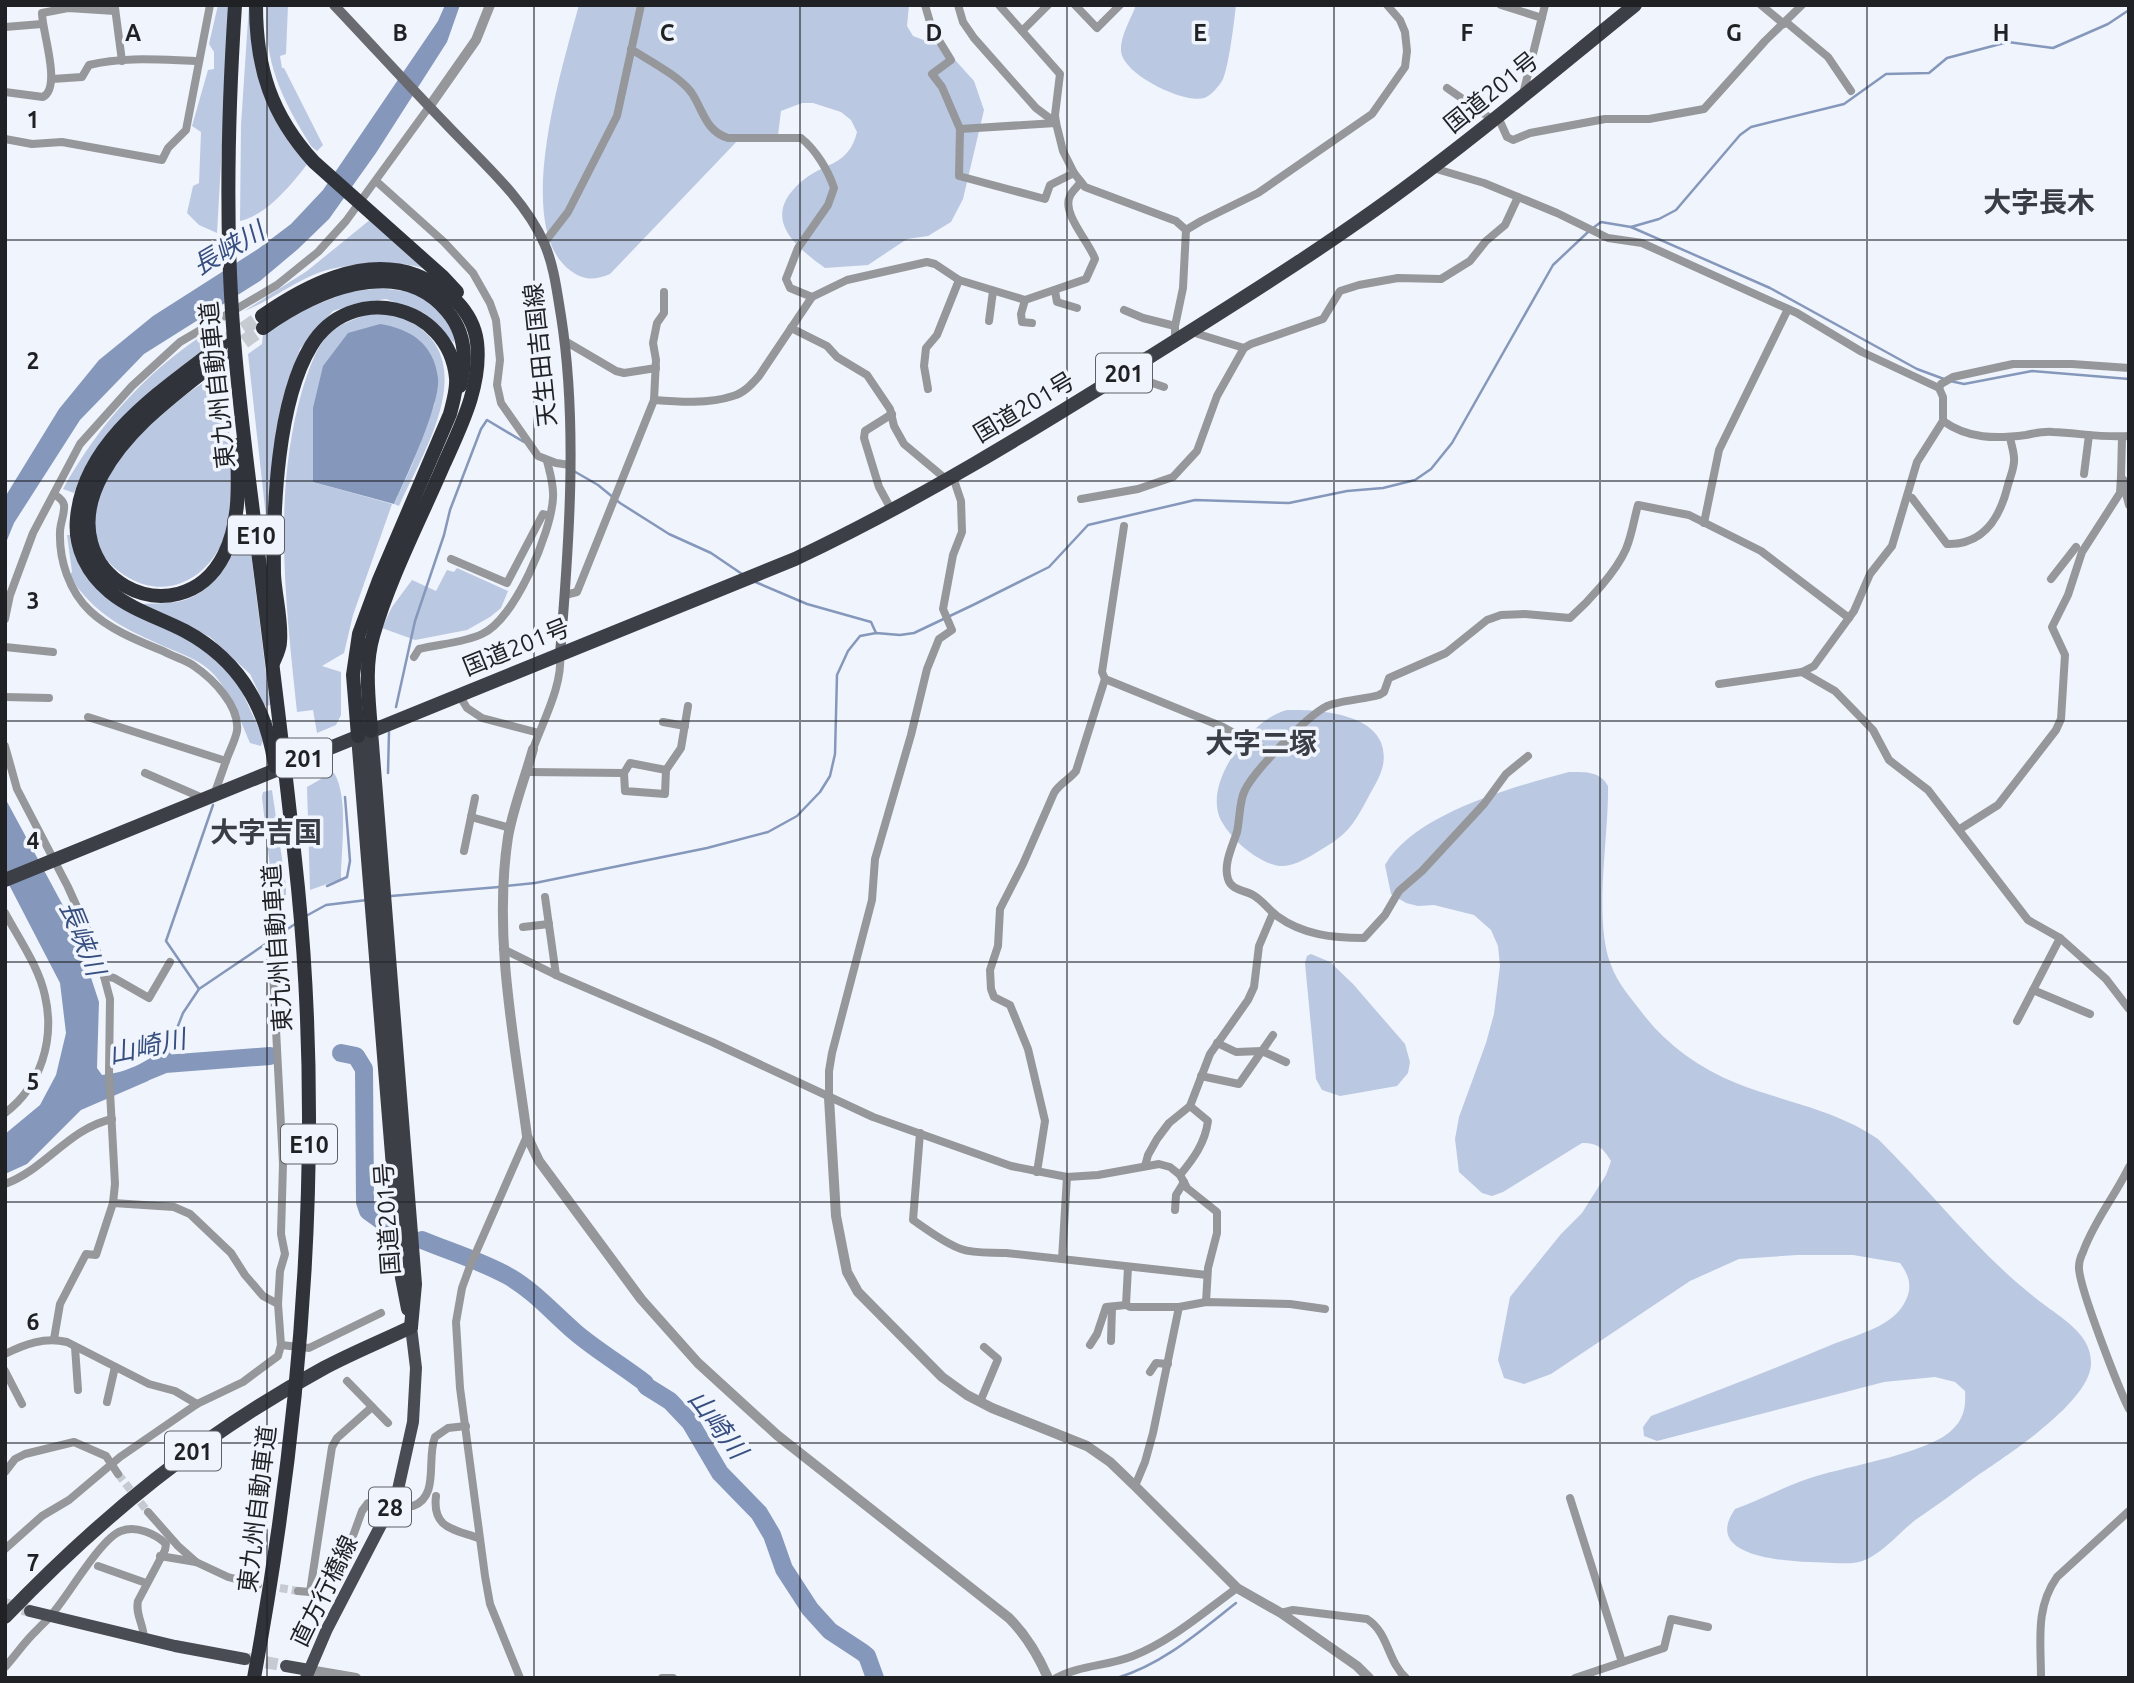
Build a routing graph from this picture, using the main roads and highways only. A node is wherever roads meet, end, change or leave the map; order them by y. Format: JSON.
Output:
{"nodes":[{"id":1,"x":235,"y":5,"type":"edge"},
{"id":2,"x":256,"y":5,"type":"edge"},
{"id":3,"x":334,"y":5,"type":"edge"},
{"id":4,"x":1635,"y":5,"type":"edge"},
{"id":5,"x":473,"y":325,"type":"junction"},
{"id":6,"x":237,"y":374,"type":"junction"},
{"id":7,"x":450,"y":414,"type":"junction"},
{"id":8,"x":560,"y":654,"type":"junction"},
{"id":9,"x":272,"y":666,"type":"junction"},
{"id":10,"x":364,"y":734,"type":"junction"},
{"id":11,"x":277,"y":748,"type":"junction"},
{"id":12,"x":5,"y":880,"type":"edge"},
{"id":13,"x":411,"y":1327,"type":"junction"},
{"id":14,"x":30,"y":1611,"type":"tunnel mouth"},
{"id":15,"x":5,"y":1617,"type":"edge"},
{"id":16,"x":245,"y":1659,"type":"tunnel mouth"},
{"id":17,"x":285,"y":1666,"type":"tunnel mouth"},
{"id":18,"x":308,"y":1674,"type":"edge"},
{"id":19,"x":254,"y":1678,"type":"edge"}],
"edges":[{"from":1,"to":6,"type":"highway","name":"東九州自動車道","number":"E10"},
{"from":2,"to":5,"type":"highway"},
{"from":3,"to":8,"type":"main road","name":"天生田吉国線"},
{"from":4,"to":8,"type":"highway","name":"国道201号","number":"201"},
{"from":5,"to":7,"type":"highway"},
{"from":5,"to":10,"type":"highway"},
{"from":6,"to":9,"type":"highway","name":"東九州自動車道","number":"E10"},
{"from":6,"to":11,"type":"highway"},
{"from":7,"to":9,"type":"highway"},
{"from":7,"to":10,"type":"highway"},
{"from":8,"to":10,"type":"highway","name":"国道201号","number":"201"},
{"from":9,"to":11,"type":"highway","name":"東九州自動車道","number":"E10"},
{"from":10,"to":12,"type":"highway","name":"国道201号","number":"201"},
{"from":10,"to":13,"type":"highway","name":"国道201号","number":"201"},
{"from":11,"to":19,"type":"highway","name":"東九州自動車道","number":"E10"},
{"from":13,"to":15,"type":"highway","number":"201"},
{"from":13,"to":18,"type":"main road","name":"直方行橋線","number":"28"},
{"from":14,"to":16,"type":"main road"},
{"from":17,"to":18,"type":"main road","name":"直方行橋線"}]}
